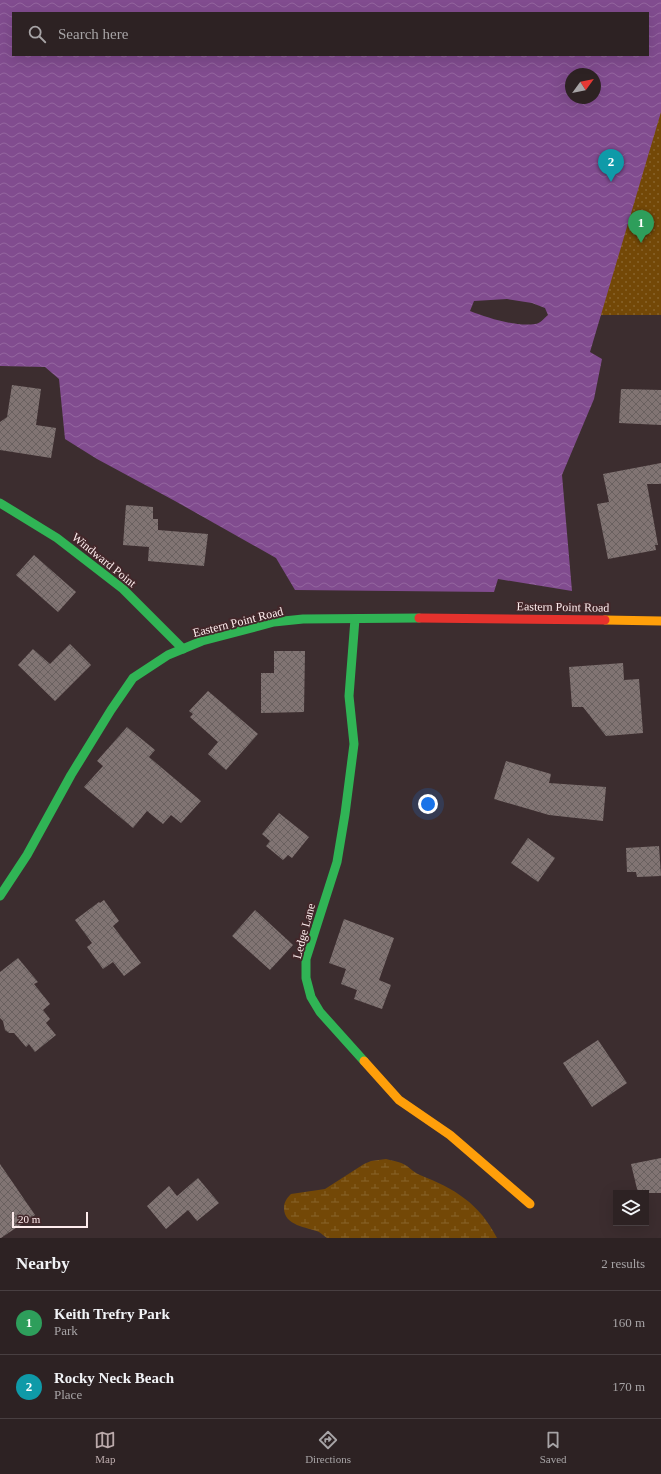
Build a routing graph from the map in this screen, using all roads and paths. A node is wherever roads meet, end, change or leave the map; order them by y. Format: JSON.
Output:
{"nodes":[{"id":1,"x":0,"y":503,"type":"edge"},
{"id":2,"x":355,"y":619,"type":"junction"},
{"id":3,"x":661,"y":621,"type":"edge"},
{"id":4,"x":183,"y":649,"type":"junction"},
{"id":5,"x":0,"y":896,"type":"edge"},
{"id":6,"x":530,"y":1204,"type":"dead end"}],
"edges":[{"from":1,"to":4,"type":"street","name":"Windward Point"},
{"from":2,"to":3,"type":"street","name":"Eastern Point Road"},
{"from":2,"to":4,"type":"street","name":"Eastern Point Road"},
{"from":2,"to":6,"type":"street","name":"Ledge Lane"},
{"from":4,"to":5,"type":"street","name":"Eastern Point Road"}]}
